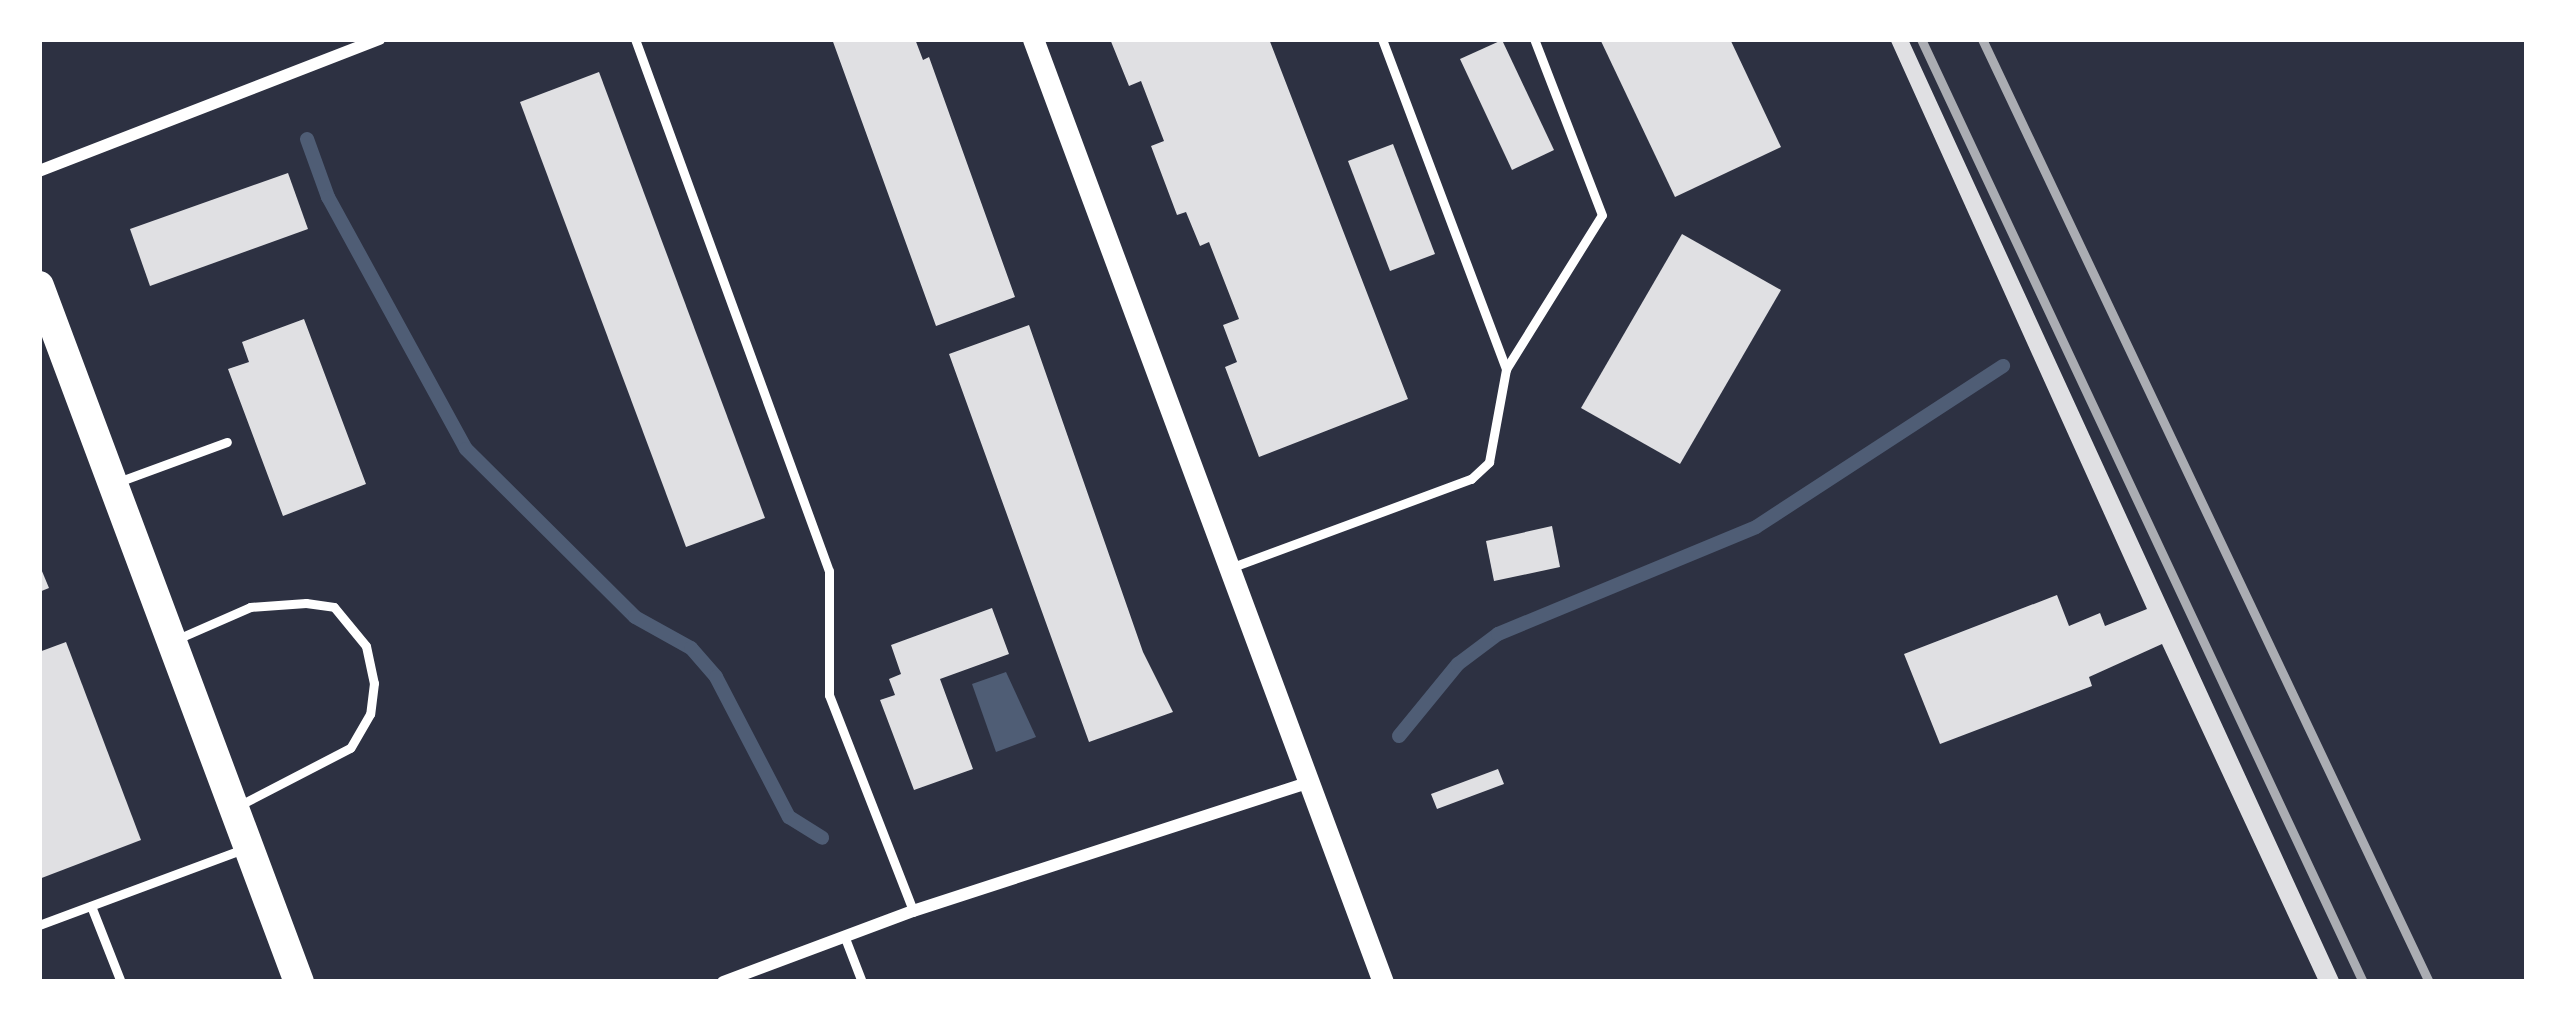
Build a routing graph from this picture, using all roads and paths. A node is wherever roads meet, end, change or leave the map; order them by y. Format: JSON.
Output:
{"nodes":[{"id":1,"x":379,"y":39,"type":"edge"},
{"id":2,"x":635,"y":39,"type":"edge"},
{"id":3,"x":1033,"y":39,"type":"edge"},
{"id":4,"x":1382,"y":39,"type":"edge"},
{"id":5,"x":1534,"y":39,"type":"edge"},
{"id":6,"x":39,"y":171,"type":"edge"},
{"id":7,"x":39,"y":286,"type":"edge"},
{"id":8,"x":1506,"y":369,"type":"junction"},
{"id":9,"x":227,"y":442,"type":"dead end"},
{"id":10,"x":113,"y":484,"type":"junction"},
{"id":11,"x":1230,"y":568,"type":"junction"},
{"id":12,"x":171,"y":641,"type":"junction"},
{"id":13,"x":1309,"y":782,"type":"junction"},
{"id":14,"x":233,"y":808,"type":"junction"},
{"id":15,"x":248,"y":847,"type":"junction"},
{"id":16,"x":92,"y":906,"type":"junction"},
{"id":17,"x":913,"y":911,"type":"junction"},
{"id":18,"x":39,"y":926,"type":"edge"},
{"id":19,"x":845,"y":938,"type":"junction"},
{"id":20,"x":121,"y":982,"type":"edge"},
{"id":21,"x":299,"y":982,"type":"edge"},
{"id":22,"x":723,"y":982,"type":"edge"},
{"id":23,"x":862,"y":982,"type":"edge"},
{"id":24,"x":1383,"y":982,"type":"edge"}],
"edges":[{"from":1,"to":6,"type":"street"},
{"from":2,"to":17,"type":"lane"},
{"from":3,"to":11,"type":"street"},
{"from":4,"to":8,"type":"lane"},
{"from":5,"to":8,"type":"lane"},
{"from":7,"to":10,"type":"main road"},
{"from":8,"to":11,"type":"lane"},
{"from":9,"to":10,"type":"lane"},
{"from":10,"to":12,"type":"main road"},
{"from":11,"to":13,"type":"street"},
{"from":12,"to":14,"type":"main road"},
{"from":12,"to":14,"type":"lane"},
{"from":13,"to":17,"type":"street"},
{"from":13,"to":24,"type":"street"},
{"from":14,"to":15,"type":"main road"},
{"from":15,"to":16,"type":"lane"},
{"from":15,"to":21,"type":"main road"},
{"from":16,"to":18,"type":"lane"},
{"from":16,"to":20,"type":"lane"},
{"from":17,"to":19,"type":"street"},
{"from":19,"to":22,"type":"street"},
{"from":19,"to":23,"type":"lane"}]}
